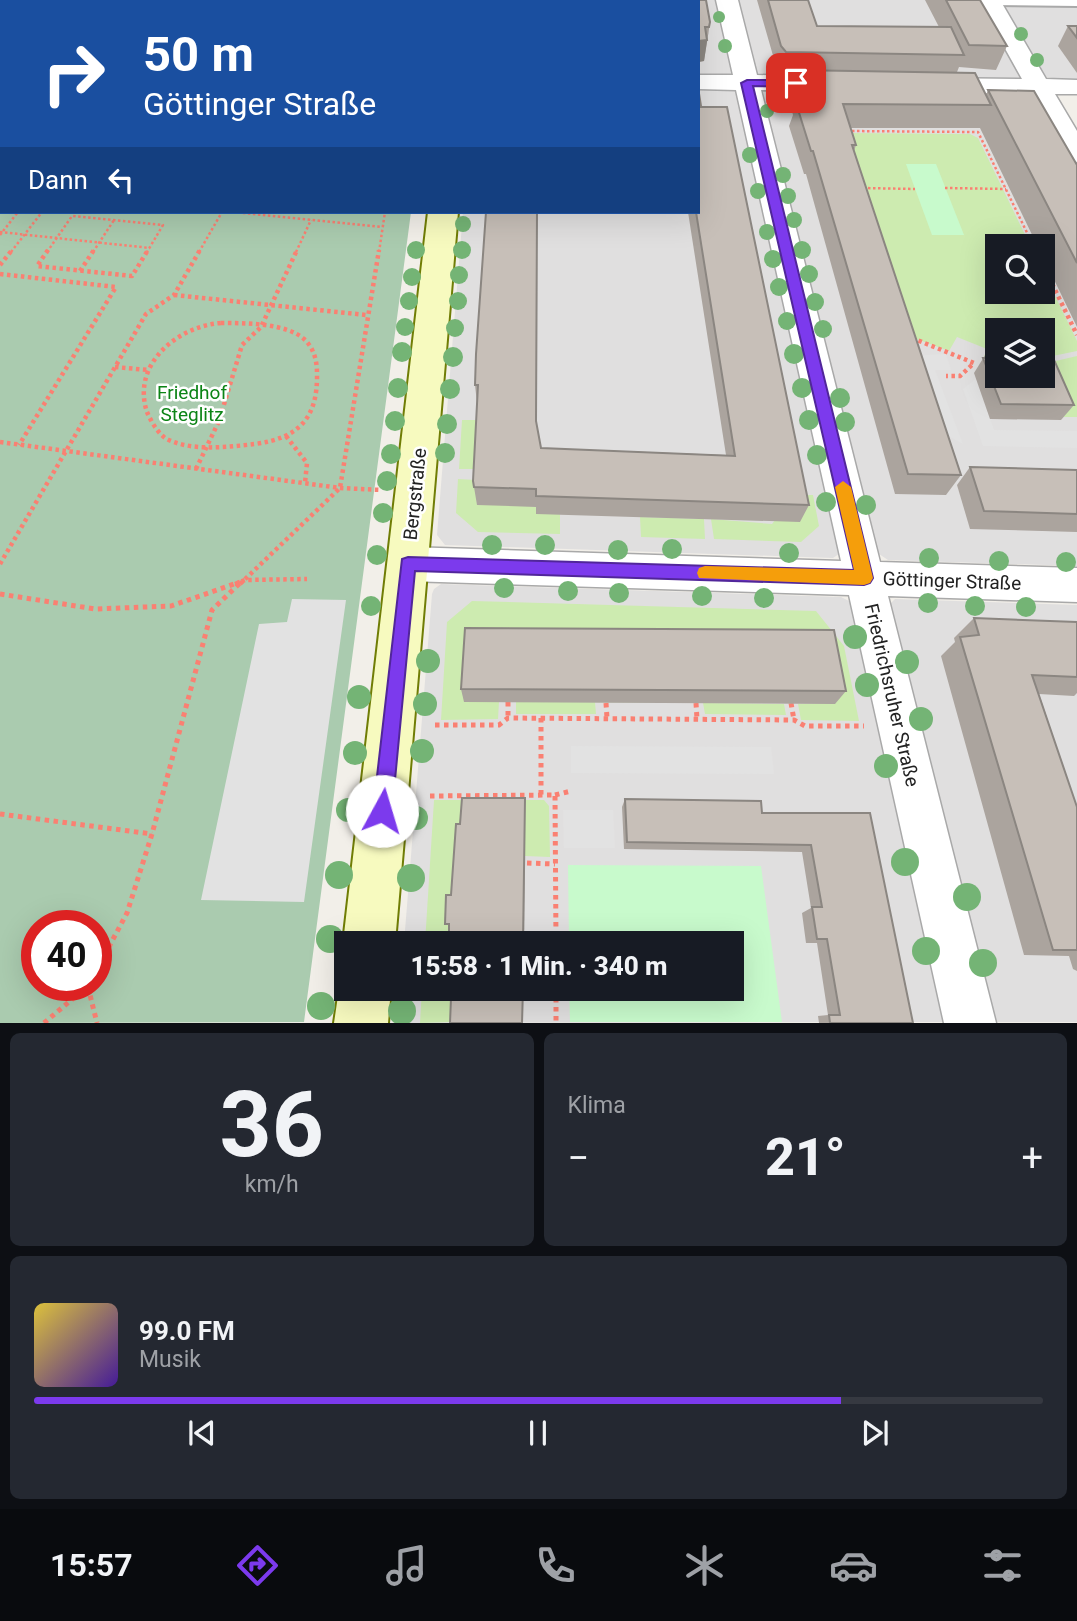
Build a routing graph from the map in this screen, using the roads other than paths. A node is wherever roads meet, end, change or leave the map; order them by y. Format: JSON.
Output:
{"nodes":[{"id":1,"x":727,"y":0,"type":"edge"},
{"id":2,"x":989,"y":1,"type":"edge"},
{"id":3,"x":1077,"y":3,"type":"edge"},
{"id":4,"x":700,"y":82,"type":"edge"},
{"id":5,"x":747,"y":83,"type":"junction"},
{"id":6,"x":865,"y":84,"type":"edge"},
{"id":7,"x":907,"y":85,"type":"edge"},
{"id":8,"x":1038,"y":86,"type":"junction"},
{"id":9,"x":1077,"y":87,"type":"edge"},
{"id":10,"x":1077,"y":154,"type":"edge"},
{"id":11,"x":443,"y":214,"type":"edge"},
{"id":12,"x":408,"y":564,"type":"junction"},
{"id":13,"x":864,"y":578,"type":"junction"},
{"id":14,"x":1077,"y":585,"type":"edge"},
{"id":15,"x":370,"y":931,"type":"edge"},
{"id":16,"x":364,"y":1001,"type":"edge"},
{"id":17,"x":361,"y":1023,"type":"edge"},
{"id":18,"x":970,"y":1023,"type":"edge"}],
"edges":[{"from":1,"to":5,"type":"street","name":"Friedrichsruher Straße"},
{"from":2,"to":3,"type":"lane"},
{"from":2,"to":8,"type":"street"},
{"from":4,"to":5,"type":"street"},
{"from":5,"to":6,"type":"street"},
{"from":5,"to":13,"type":"street","name":"Friedrichsruher Straße"},
{"from":7,"to":8,"type":"street"},
{"from":8,"to":9,"type":"street"},
{"from":8,"to":10,"type":"street"},
{"from":11,"to":12,"type":"street","name":"Bergstraße"},
{"from":12,"to":13,"type":"street","name":"Göttinger Straße"},
{"from":12,"to":15,"type":"street","name":"Bergstraße"},
{"from":13,"to":14,"type":"street","name":"Göttinger Straße"},
{"from":13,"to":18,"type":"street","name":"Friedrichsruher Straße"},
{"from":16,"to":17,"type":"street"}]}
